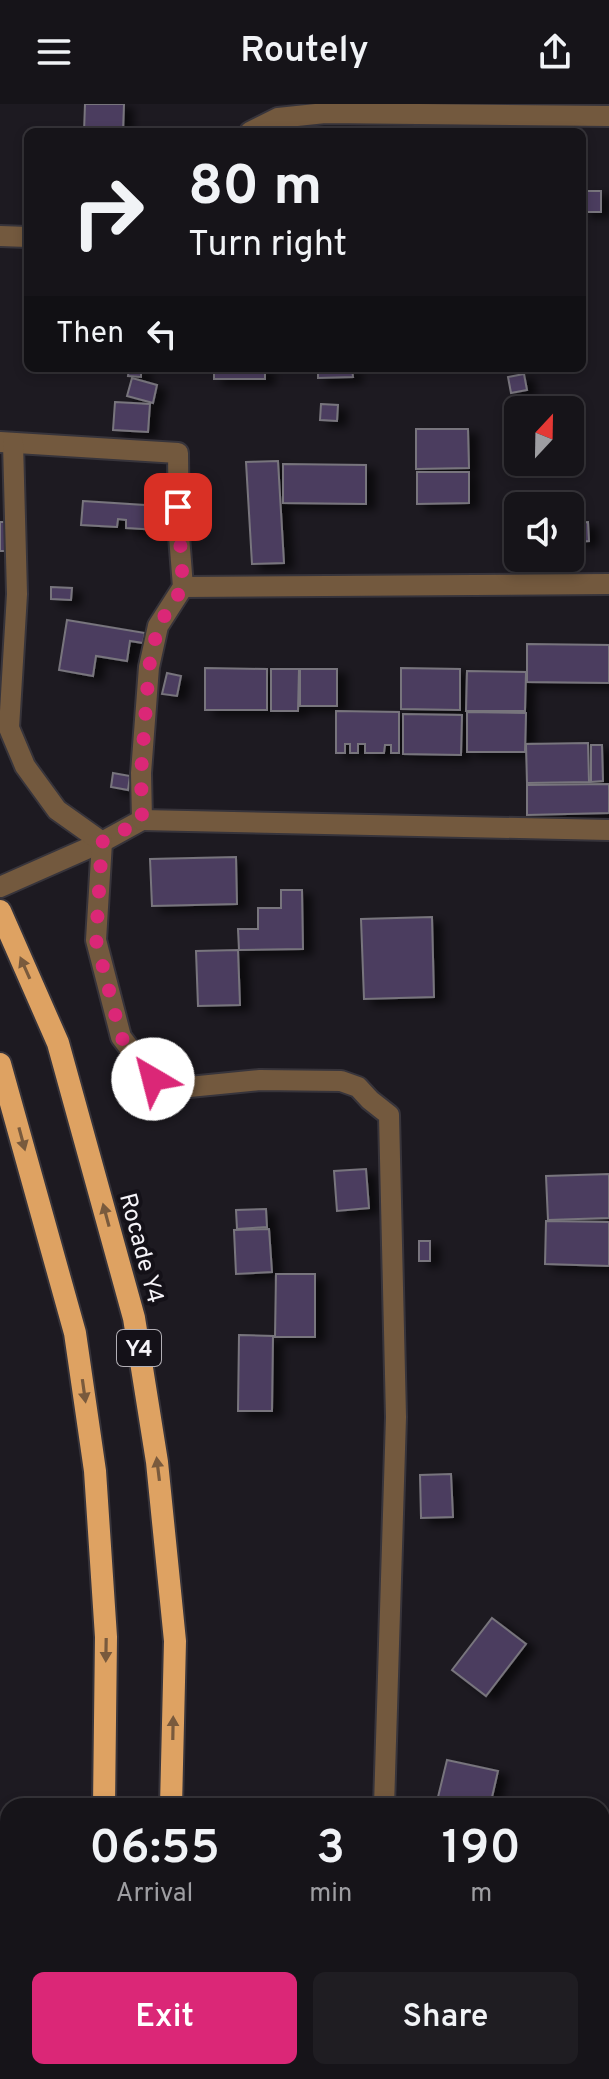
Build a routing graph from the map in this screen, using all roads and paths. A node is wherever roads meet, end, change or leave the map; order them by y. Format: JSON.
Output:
{"nodes":[{"id":1,"x":609,"y":116,"type":"edge"},
{"id":2,"x":258,"y":128,"type":"edge"},
{"id":3,"x":0,"y":236,"type":"edge"},
{"id":4,"x":24,"y":237,"type":"edge"},
{"id":5,"x":7,"y":443,"type":"edge"},
{"id":6,"x":609,"y":584,"type":"edge"},
{"id":7,"x":183,"y":587,"type":"junction"},
{"id":8,"x":142,"y":820,"type":"junction"},
{"id":9,"x":609,"y":830,"type":"edge"},
{"id":10,"x":102,"y":842,"type":"junction"},
{"id":11,"x":0,"y":887,"type":"edge"},
{"id":12,"x":0,"y":911,"type":"edge"},
{"id":13,"x":0,"y":1064,"type":"edge"},
{"id":14,"x":104,"y":1798,"type":"edge"},
{"id":15,"x":171,"y":1798,"type":"edge"},
{"id":16,"x":384,"y":1798,"type":"edge"}],
"edges":[{"from":1,"to":2,"type":"street"},
{"from":3,"to":4,"type":"street"},
{"from":5,"to":7,"type":"street"},
{"from":5,"to":10,"type":"street"},
{"from":6,"to":7,"type":"street"},
{"from":7,"to":8,"type":"street"},
{"from":8,"to":9,"type":"street"},
{"from":8,"to":10,"type":"street"},
{"from":10,"to":11,"type":"street"},
{"from":10,"to":16,"type":"street"},
{"from":15,"to":12,"type":"highway","name":"Rocade Y4","number":"Y4","one_way":true},
{"from":13,"to":14,"type":"highway","one_way":true}]}
